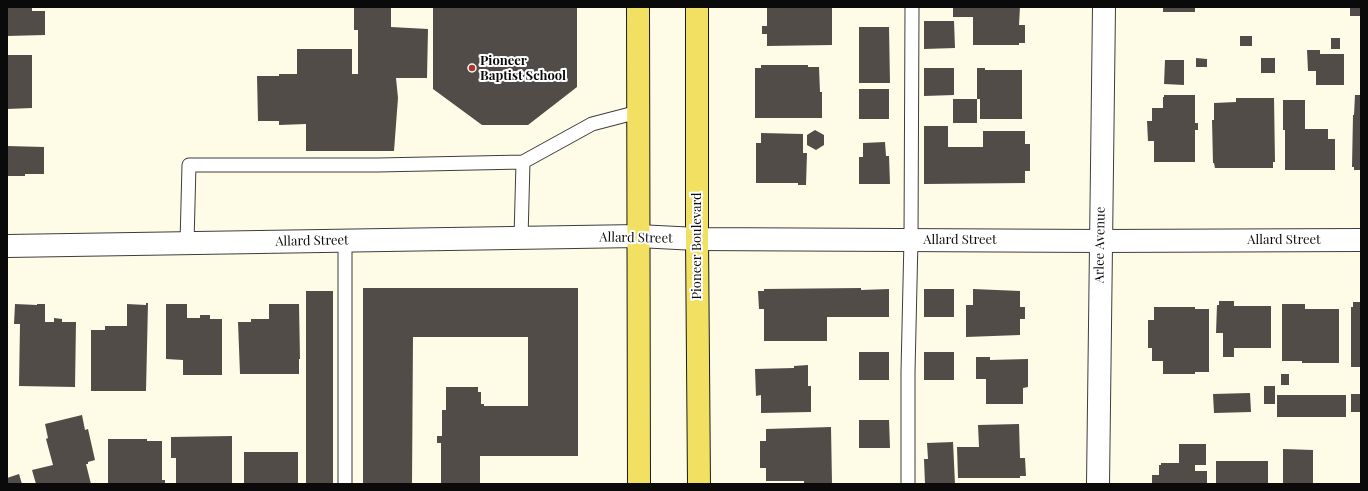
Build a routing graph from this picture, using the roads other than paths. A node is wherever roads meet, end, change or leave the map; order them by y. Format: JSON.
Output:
{"nodes":[{"id":1,"x":638,"y":7,"type":"edge"},
{"id":2,"x":697,"y":7,"type":"edge"},
{"id":3,"x":912,"y":7,"type":"edge"},
{"id":4,"x":1104,"y":7,"type":"edge"},
{"id":5,"x":638,"y":112,"type":"junction"},
{"id":6,"x":524,"y":162,"type":"junction"},
{"id":7,"x":638,"y":236,"type":"junction"},
{"id":8,"x":521,"y":238,"type":"junction"},
{"id":9,"x":697,"y":239,"type":"junction"},
{"id":10,"x":911,"y":239,"type":"junction"},
{"id":11,"x":1361,"y":240,"type":"edge"},
{"id":12,"x":345,"y":241,"type":"junction"},
{"id":13,"x":1100,"y":241,"type":"junction"},
{"id":14,"x":188,"y":243,"type":"junction"},
{"id":15,"x":7,"y":246,"type":"edge"},
{"id":16,"x":345,"y":484,"type":"edge"},
{"id":17,"x":639,"y":484,"type":"edge"},
{"id":18,"x":699,"y":484,"type":"edge"},
{"id":19,"x":908,"y":484,"type":"edge"},
{"id":20,"x":1098,"y":484,"type":"edge"}],
"edges":[{"from":1,"to":5,"type":"main road"},
{"from":2,"to":9,"type":"main road","name":"Pioneer Boulevard"},
{"from":3,"to":10,"type":"lane"},
{"from":4,"to":13,"type":"street","name":"Arlee Avenue"},
{"from":5,"to":6,"type":"lane"},
{"from":5,"to":7,"type":"main road"},
{"from":6,"to":8,"type":"lane"},
{"from":6,"to":14,"type":"lane"},
{"from":7,"to":8,"type":"street","name":"Allard Street"},
{"from":7,"to":9,"type":"street","name":"Allard Street"},
{"from":7,"to":17,"type":"main road"},
{"from":8,"to":12,"type":"street","name":"Allard Street"},
{"from":9,"to":10,"type":"street","name":"Allard Street"},
{"from":9,"to":18,"type":"main road","name":"Pioneer Boulevard"},
{"from":10,"to":13,"type":"street","name":"Allard Street"},
{"from":10,"to":19,"type":"lane"},
{"from":11,"to":13,"type":"street","name":"Allard Street"},
{"from":12,"to":14,"type":"street","name":"Allard Street"},
{"from":12,"to":16,"type":"lane"},
{"from":13,"to":20,"type":"street","name":"Arlee Avenue"},
{"from":14,"to":15,"type":"street","name":"Allard Street"}]}
